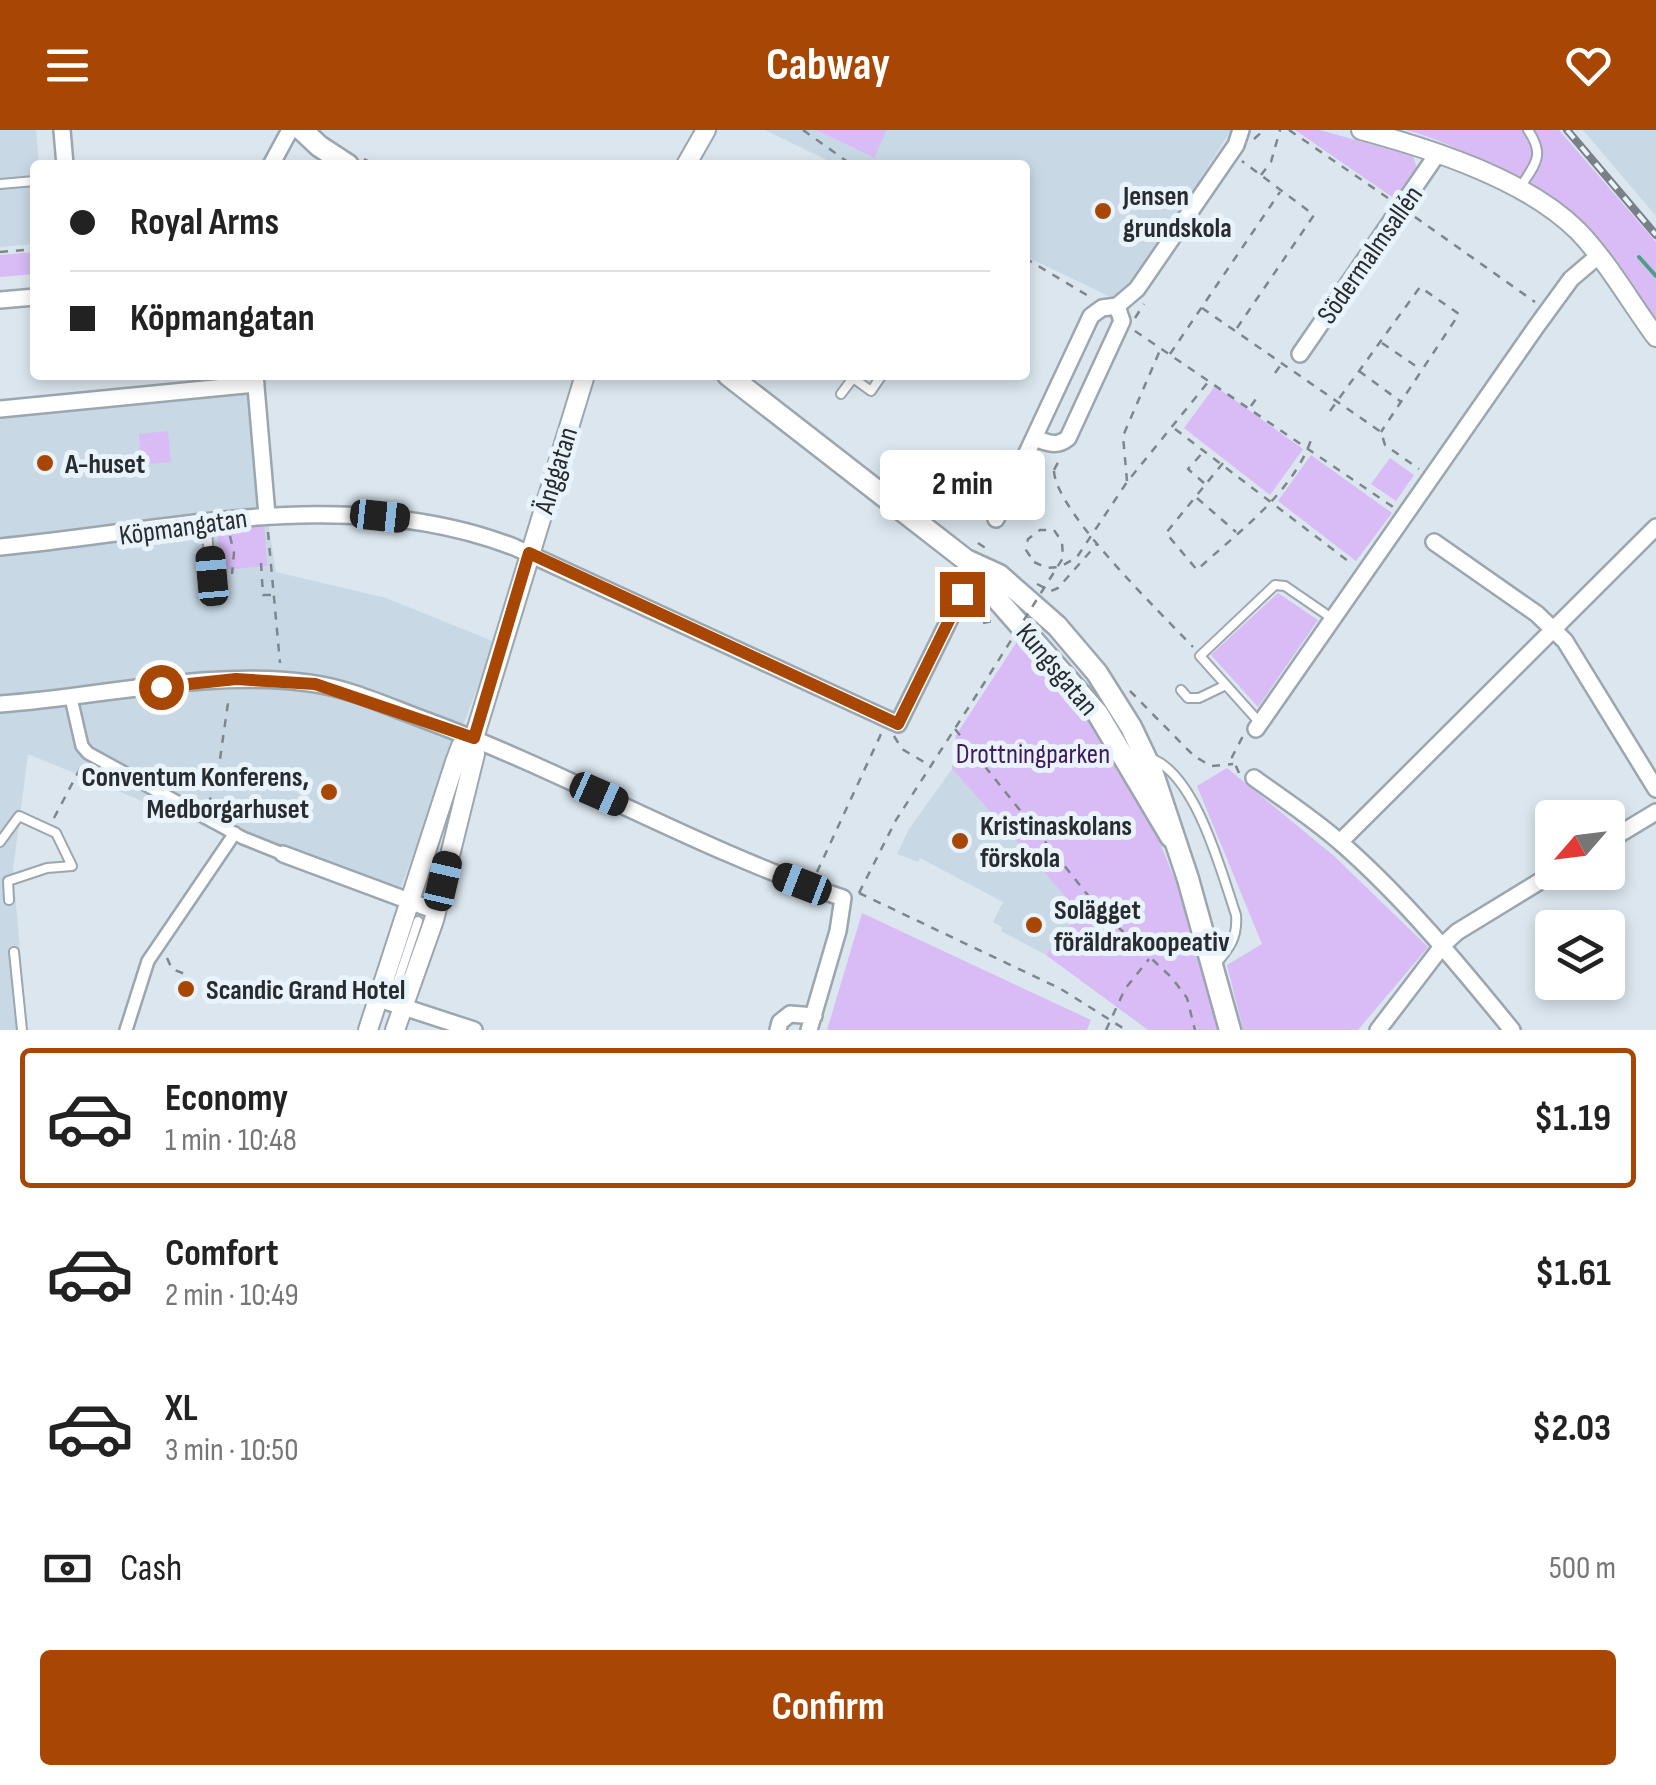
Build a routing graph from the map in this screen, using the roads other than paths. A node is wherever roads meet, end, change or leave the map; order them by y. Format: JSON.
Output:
{"nodes":[{"id":1,"x":62,"y":130,"type":"edge"},
{"id":2,"x":290,"y":130,"type":"edge"},
{"id":3,"x":302,"y":130,"type":"edge"},
{"id":4,"x":706,"y":130,"type":"edge"},
{"id":5,"x":1241,"y":130,"type":"edge"},
{"id":6,"x":1361,"y":130,"type":"edge"},
{"id":7,"x":1528,"y":130,"type":"edge"},
{"id":8,"x":1438,"y":153,"type":"junction"},
{"id":9,"x":65,"y":160,"type":"edge"},
{"id":10,"x":274,"y":160,"type":"edge"},
{"id":11,"x":340,"y":160,"type":"edge"},
{"id":12,"x":689,"y":160,"type":"edge"},
{"id":13,"x":30,"y":182,"type":"edge"},
{"id":14,"x":0,"y":184,"type":"edge"},
{"id":15,"x":1518,"y":190,"type":"junction"},
{"id":16,"x":1598,"y":256,"type":"junction"},
{"id":17,"x":30,"y":297,"type":"edge"},
{"id":18,"x":0,"y":300,"type":"edge"},
{"id":19,"x":1110,"y":307,"type":"junction"},
{"id":20,"x":1656,"y":337,"type":"edge"},
{"id":21,"x":1300,"y":354,"type":"dead end"},
{"id":22,"x":247,"y":380,"type":"edge"},
{"id":23,"x":255,"y":380,"type":"edge"},
{"id":24,"x":583,"y":380,"type":"edge"},
{"id":25,"x":735,"y":380,"type":"edge"},
{"id":26,"x":852,"y":380,"type":"edge"},
{"id":27,"x":856,"y":380,"type":"edge"},
{"id":28,"x":878,"y":380,"type":"edge"},
{"id":29,"x":841,"y":394,"type":"dead end"},
{"id":30,"x":0,"y":410,"type":"edge"},
{"id":31,"x":1034,"y":438,"type":"junction"},
{"id":32,"x":267,"y":515,"type":"junction"},
{"id":33,"x":996,"y":519,"type":"dead end"},
{"id":34,"x":206,"y":522,"type":"junction"},
{"id":35,"x":1656,"y":527,"type":"edge"},
{"id":36,"x":1434,"y":542,"type":"dead end"},
{"id":37,"x":0,"y":548,"type":"edge"},
{"id":38,"x":972,"y":552,"type":"junction"},
{"id":39,"x":529,"y":553,"type":"junction"},
{"id":40,"x":212,"y":576,"type":"dead end"},
{"id":41,"x":962,"y":594,"type":"dead end"},
{"id":42,"x":1333,"y":618,"type":"junction"},
{"id":43,"x":1554,"y":629,"type":"junction"},
{"id":44,"x":1224,"y":686,"type":"junction"},
{"id":45,"x":1181,"y":690,"type":"dead end"},
{"id":46,"x":71,"y":698,"type":"junction"},
{"id":47,"x":0,"y":704,"type":"edge"},
{"id":48,"x":1258,"y":726,"type":"joint"},
{"id":49,"x":474,"y":738,"type":"junction"},
{"id":50,"x":1145,"y":756,"type":"junction"},
{"id":51,"x":1254,"y":778,"type":"road end"},
{"id":52,"x":1656,"y":790,"type":"edge"},
{"id":53,"x":1656,"y":812,"type":"edge"},
{"id":54,"x":1625,"y":830,"type":"edge"},
{"id":55,"x":235,"y":834,"type":"junction"},
{"id":56,"x":1171,"y":837,"type":"junction"},
{"id":57,"x":0,"y":842,"type":"edge"},
{"id":58,"x":1340,"y":842,"type":"junction"},
{"id":59,"x":282,"y":854,"type":"joint"},
{"id":60,"x":1535,"y":884,"type":"edge"},
{"id":61,"x":9,"y":900,"type":"dead end"},
{"id":62,"x":408,"y":903,"type":"junction"},
{"id":63,"x":436,"y":911,"type":"junction"},
{"id":64,"x":418,"y":920,"type":"dead end"},
{"id":65,"x":1443,"y":945,"type":"junction"},
{"id":66,"x":14,"y":952,"type":"dead end"},
{"id":67,"x":1214,"y":966,"type":"junction"},
{"id":68,"x":392,"y":1002,"type":"junction"},
{"id":69,"x":811,"y":1023,"type":"edge"},
{"id":70,"x":22,"y":1030,"type":"edge"},
{"id":71,"x":126,"y":1030,"type":"edge"},
{"id":72,"x":368,"y":1030,"type":"edge"},
{"id":73,"x":395,"y":1030,"type":"edge"},
{"id":74,"x":474,"y":1030,"type":"edge"},
{"id":75,"x":778,"y":1030,"type":"edge"},
{"id":76,"x":1230,"y":1030,"type":"edge"},
{"id":77,"x":1378,"y":1030,"type":"edge"},
{"id":78,"x":1512,"y":1030,"type":"edge"}],
"edges":[{"from":1,"to":9,"type":"street"},
{"from":2,"to":10,"type":"street"},
{"from":3,"to":11,"type":"main road"},
{"from":4,"to":12,"type":"street"},
{"from":5,"to":19,"type":"street"},
{"from":6,"to":8,"type":"street","name":"Södermalmsallén"},
{"from":7,"to":15,"type":"lane"},
{"from":8,"to":15,"type":"street","name":"Södermalmsallén"},
{"from":8,"to":21,"type":"street","name":"Södermalmsallén"},
{"from":13,"to":14,"type":"lane"},
{"from":15,"to":16,"type":"street","name":"Södermalmsallén"},
{"from":16,"to":20,"type":"street","name":"Södermalmsallén"},
{"from":16,"to":42,"type":"street"},
{"from":17,"to":18,"type":"street"},
{"from":19,"to":31,"type":"street"},
{"from":19,"to":31,"type":"street"},
{"from":22,"to":30,"type":"street"},
{"from":23,"to":32,"type":"street"},
{"from":24,"to":39,"type":"street","name":"Änggatan"},
{"from":25,"to":38,"type":"main road","name":"Kungsgatan"},
{"from":26,"to":29,"type":"lane"},
{"from":27,"to":28,"type":"lane"},
{"from":31,"to":33,"type":"street"},
{"from":32,"to":34,"type":"street","name":"Köpmangatan"},
{"from":32,"to":39,"type":"street","name":"Köpmangatan"},
{"from":34,"to":37,"type":"street","name":"Köpmangatan"},
{"from":34,"to":40,"type":"lane"},
{"from":35,"to":43,"type":"street"},
{"from":36,"to":43,"type":"street"},
{"from":38,"to":50,"type":"main road","name":"Kungsgatan"},
{"from":38,"to":56,"type":"main road","name":"Kungsgatan"},
{"from":39,"to":41,"type":"street","name":"Köpmangatan"},
{"from":39,"to":49,"type":"street","name":"Änggatan"},
{"from":42,"to":44,"type":"lane"},
{"from":42,"to":48,"type":"street"},
{"from":43,"to":52,"type":"street"},
{"from":43,"to":58,"type":"street"},
{"from":44,"to":45,"type":"lane"},
{"from":44,"to":48,"type":"lane"},
{"from":46,"to":47,"type":"street"},
{"from":46,"to":49,"type":"street"},
{"from":46,"to":55,"type":"street"},
{"from":49,"to":62,"type":"street","name":"Änggatan"},
{"from":49,"to":63,"type":"street","name":"Änggatan"},
{"from":49,"to":69,"type":"street"},
{"from":50,"to":56,"type":"main road","name":"Kungsgatan"},
{"from":50,"to":67,"type":"lane","name":"Kungsgatan"},
{"from":51,"to":58,"type":"street"},
{"from":53,"to":54,"type":"street"},
{"from":55,"to":59,"type":"street"},
{"from":55,"to":71,"type":"street"},
{"from":56,"to":67,"type":"main road","name":"Kungsgatan"},
{"from":57,"to":61,"type":"lane"},
{"from":58,"to":65,"type":"street"},
{"from":59,"to":62,"type":"street"},
{"from":60,"to":65,"type":"street"},
{"from":62,"to":63,"type":"street"},
{"from":62,"to":68,"type":"street","name":"Änggatan"},
{"from":63,"to":68,"type":"street","name":"Änggatan"},
{"from":64,"to":68,"type":"lane"},
{"from":65,"to":77,"type":"street"},
{"from":65,"to":78,"type":"street"},
{"from":66,"to":70,"type":"lane"},
{"from":67,"to":76,"type":"main road","name":"Kungsgatan"},
{"from":68,"to":72,"type":"street","name":"Änggatan"},
{"from":68,"to":73,"type":"street","name":"Änggatan"},
{"from":68,"to":74,"type":"street"},
{"from":69,"to":75,"type":"street"}]}
